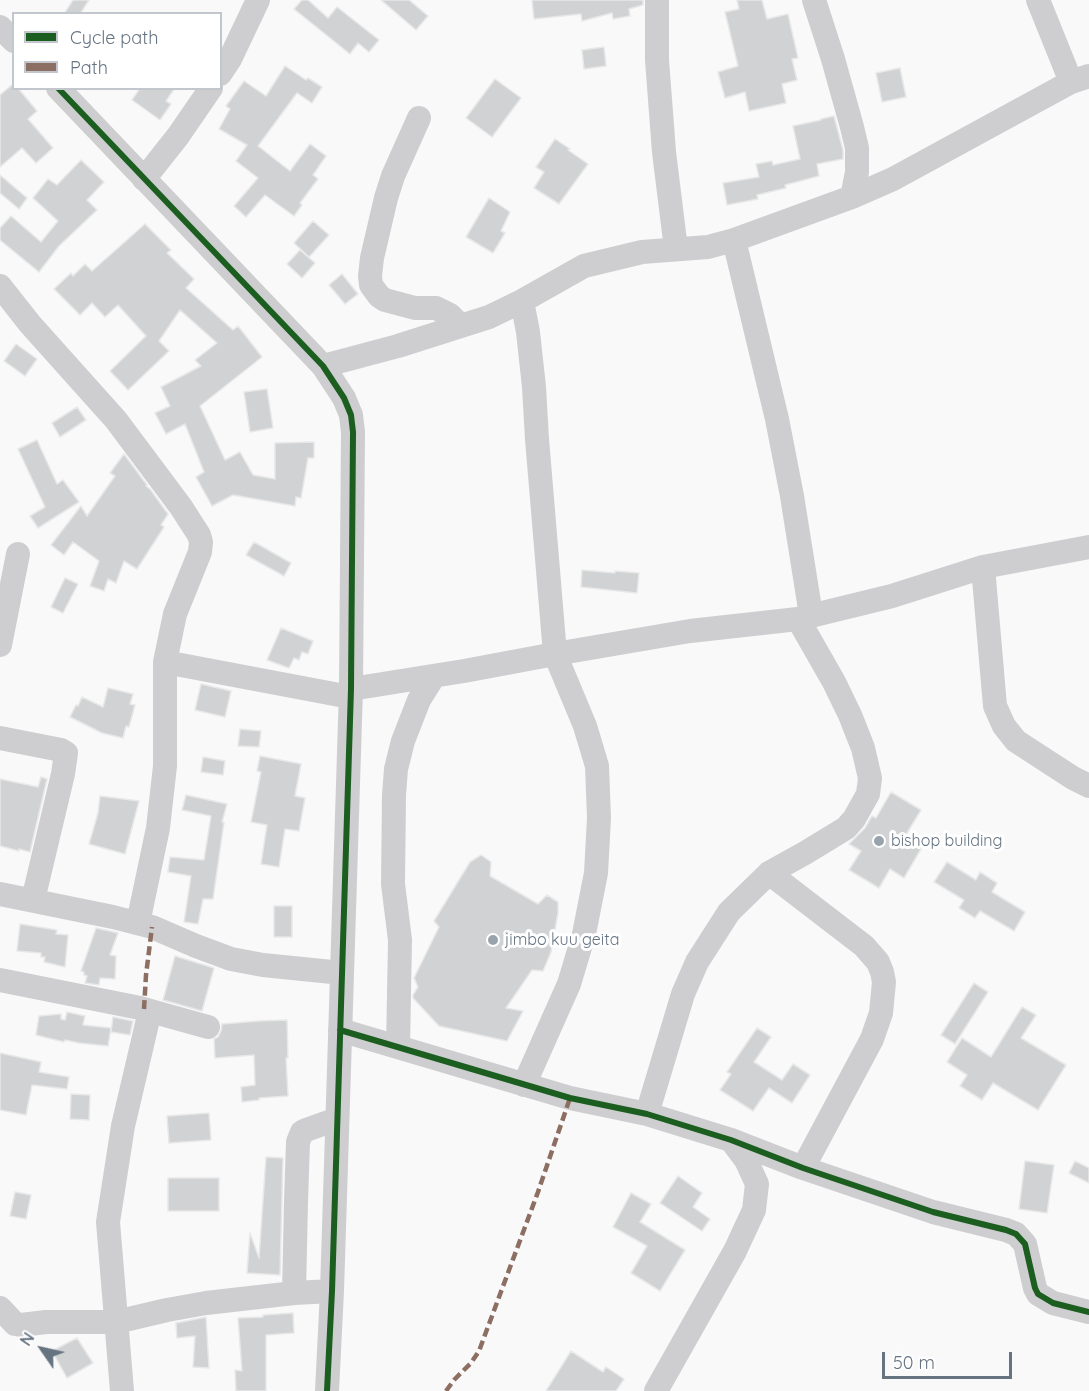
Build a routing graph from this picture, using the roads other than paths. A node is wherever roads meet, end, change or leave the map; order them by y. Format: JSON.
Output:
{"nodes":[{"id":1,"x":258,"y":0,"type":"edge"},
{"id":2,"x":657,"y":0,"type":"edge"},
{"id":3,"x":814,"y":0,"type":"edge"},
{"id":4,"x":1038,"y":0,"type":"edge"},
{"id":5,"x":0,"y":27,"type":"edge"},
{"id":6,"x":12,"y":39,"type":"edge"},
{"id":7,"x":222,"y":71,"type":"edge"},
{"id":8,"x":1080,"y":79,"type":"edge"},
{"id":9,"x":60,"y":90,"type":"edge"},
{"id":10,"x":210,"y":90,"type":"edge"},
{"id":11,"x":419,"y":118,"type":"dead end"},
{"id":12,"x":144,"y":179,"type":"junction"},
{"id":13,"x":852,"y":197,"type":"junction"},
{"id":14,"x":734,"y":240,"type":"junction"},
{"id":15,"x":676,"y":249,"type":"junction"},
{"id":16,"x":0,"y":286,"type":"edge"},
{"id":17,"x":522,"y":302,"type":"junction"},
{"id":18,"x":461,"y":326,"type":"junction"},
{"id":19,"x":322,"y":366,"type":"junction"},
{"id":20,"x":1089,"y":547,"type":"edge"},
{"id":21,"x":18,"y":554,"type":"dead end"},
{"id":22,"x":983,"y":567,"type":"junction"},
{"id":23,"x":804,"y":617,"type":"junction"},
{"id":24,"x":0,"y":645,"type":"edge"},
{"id":25,"x":555,"y":654,"type":"junction"},
{"id":26,"x":165,"y":662,"type":"junction"},
{"id":27,"x":434,"y":676,"type":"junction"},
{"id":28,"x":351,"y":693,"type":"junction"},
{"id":29,"x":0,"y":738,"type":"edge"},
{"id":30,"x":1089,"y":786,"type":"edge"},
{"id":31,"x":770,"y":873,"type":"junction"},
{"id":32,"x":0,"y":894,"type":"edge"},
{"id":33,"x":33,"y":900,"type":"junction"},
{"id":34,"x":138,"y":923,"type":"junction"},
{"id":35,"x":342,"y":973,"type":"junction"},
{"id":36,"x":0,"y":980,"type":"edge"},
{"id":37,"x":150,"y":1011,"type":"junction"},
{"id":38,"x":208,"y":1027,"type":"dead end"},
{"id":39,"x":340,"y":1030,"type":"junction"},
{"id":40,"x":398,"y":1047,"type":"junction"},
{"id":41,"x":524,"y":1085,"type":"junction"},
{"id":42,"x":647,"y":1114,"type":"junction"},
{"id":43,"x":337,"y":1119,"type":"junction"},
{"id":44,"x":731,"y":1140,"type":"junction"},
{"id":45,"x":803,"y":1168,"type":"junction"},
{"id":46,"x":332,"y":1291,"type":"junction"},
{"id":47,"x":294,"y":1293,"type":"junction"},
{"id":48,"x":0,"y":1308,"type":"edge"},
{"id":49,"x":1089,"y":1312,"type":"edge"},
{"id":50,"x":116,"y":1322,"type":"junction"},
{"id":51,"x":122,"y":1391,"type":"edge"},
{"id":52,"x":327,"y":1391,"type":"edge"},
{"id":53,"x":656,"y":1391,"type":"edge"}],
"edges":[{"from":1,"to":7,"type":"street"},
{"from":2,"to":15,"type":"street"},
{"from":3,"to":13,"type":"street"},
{"from":4,"to":8,"type":"street"},
{"from":5,"to":6,"type":"street"},
{"from":8,"to":13,"type":"street"},
{"from":9,"to":12,"type":"street"},
{"from":10,"to":12,"type":"street"},
{"from":11,"to":18,"type":"street"},
{"from":12,"to":19,"type":"street"},
{"from":13,"to":14,"type":"street"},
{"from":14,"to":15,"type":"street"},
{"from":14,"to":23,"type":"street"},
{"from":15,"to":17,"type":"street"},
{"from":16,"to":26,"type":"street"},
{"from":17,"to":18,"type":"street"},
{"from":17,"to":25,"type":"street"},
{"from":18,"to":19,"type":"street"},
{"from":19,"to":28,"type":"street"},
{"from":20,"to":22,"type":"street"},
{"from":21,"to":24,"type":"street"},
{"from":22,"to":23,"type":"street"},
{"from":22,"to":30,"type":"street"},
{"from":23,"to":25,"type":"street"},
{"from":23,"to":31,"type":"street"},
{"from":25,"to":27,"type":"street"},
{"from":25,"to":41,"type":"street"},
{"from":26,"to":28,"type":"street"},
{"from":26,"to":34,"type":"street"},
{"from":27,"to":28,"type":"street"},
{"from":27,"to":40,"type":"street"},
{"from":28,"to":35,"type":"street"},
{"from":29,"to":33,"type":"street"},
{"from":31,"to":42,"type":"street"},
{"from":31,"to":45,"type":"street"},
{"from":32,"to":33,"type":"street"},
{"from":33,"to":34,"type":"street"},
{"from":34,"to":35,"type":"street"},
{"from":35,"to":39,"type":"street"},
{"from":36,"to":37,"type":"street"},
{"from":37,"to":38,"type":"street"},
{"from":37,"to":50,"type":"street"},
{"from":39,"to":40,"type":"street"},
{"from":39,"to":43,"type":"street"},
{"from":40,"to":41,"type":"street"},
{"from":41,"to":42,"type":"street"},
{"from":42,"to":44,"type":"street"},
{"from":43,"to":46,"type":"street"},
{"from":43,"to":47,"type":"street"},
{"from":44,"to":45,"type":"street"},
{"from":44,"to":53,"type":"street"},
{"from":45,"to":49,"type":"street"},
{"from":46,"to":47,"type":"street"},
{"from":46,"to":52,"type":"street"},
{"from":47,"to":50,"type":"street"},
{"from":48,"to":50,"type":"street"},
{"from":50,"to":51,"type":"street"}]}
